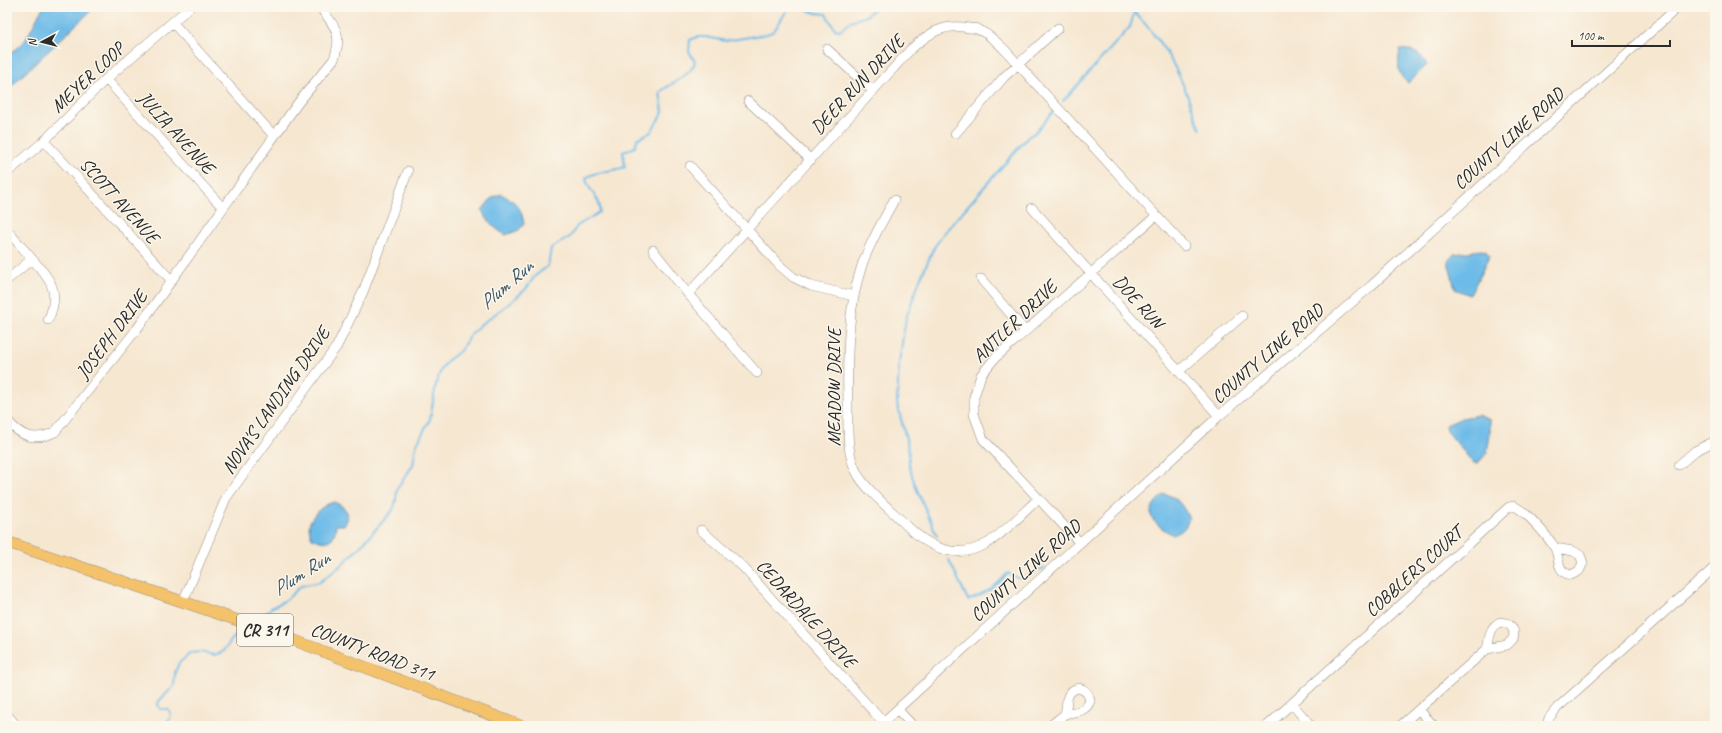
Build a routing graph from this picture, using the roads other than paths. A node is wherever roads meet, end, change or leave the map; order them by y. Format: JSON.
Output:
{"nodes":[{"id":1,"x":190,"y":7,"type":"edge"},
{"id":2,"x":320,"y":7,"type":"edge"},
{"id":3,"x":1678,"y":7,"type":"edge"},
{"id":4,"x":172,"y":23,"type":"junction"},
{"id":5,"x":1058,"y":28,"type":"dead end"},
{"id":6,"x":827,"y":49,"type":"dead end"},
{"id":7,"x":1018,"y":63,"type":"junction"},
{"id":8,"x":106,"y":79,"type":"junction"},
{"id":9,"x":873,"y":91,"type":"junction"},
{"id":10,"x":748,"y":101,"type":"dead end"},
{"id":11,"x":955,"y":134,"type":"dead end"},
{"id":12,"x":274,"y":136,"type":"junction"},
{"id":13,"x":44,"y":141,"type":"junction"},
{"id":14,"x":811,"y":160,"type":"junction"},
{"id":15,"x":690,"y":166,"type":"dead end"},
{"id":16,"x":408,"y":170,"type":"dead end"},
{"id":17,"x":7,"y":172,"type":"edge"},
{"id":18,"x":894,"y":200,"type":"dead end"},
{"id":19,"x":223,"y":208,"type":"junction"},
{"id":20,"x":1032,"y":208,"type":"dead end"},
{"id":21,"x":1156,"y":216,"type":"junction"},
{"id":22,"x":7,"y":230,"type":"edge"},
{"id":23,"x":748,"y":230,"type":"junction"},
{"id":24,"x":1184,"y":246,"type":"dead end"},
{"id":25,"x":653,"y":250,"type":"dead end"},
{"id":26,"x":32,"y":259,"type":"junction"},
{"id":27,"x":1090,"y":273,"type":"junction"},
{"id":28,"x":981,"y":279,"type":"dead end"},
{"id":29,"x":7,"y":280,"type":"edge"},
{"id":30,"x":172,"y":281,"type":"junction"},
{"id":31,"x":688,"y":294,"type":"junction"},
{"id":32,"x":854,"y":296,"type":"junction"},
{"id":33,"x":1242,"y":316,"type":"dead end"},
{"id":34,"x":48,"y":320,"type":"dead end"},
{"id":35,"x":1025,"y":331,"type":"junction"},
{"id":36,"x":1179,"y":371,"type":"junction"},
{"id":37,"x":758,"y":373,"type":"dead end"},
{"id":38,"x":1219,"y":416,"type":"junction"},
{"id":39,"x":7,"y":420,"type":"edge"},
{"id":40,"x":1715,"y":441,"type":"edge"},
{"id":41,"x":1679,"y":465,"type":"dead end"},
{"id":42,"x":1038,"y":499,"type":"junction"},
{"id":43,"x":701,"y":530,"type":"dead end"},
{"id":44,"x":7,"y":542,"type":"edge"},
{"id":45,"x":1080,"y":543,"type":"junction"},
{"id":46,"x":1555,"y":548,"type":"dead end"},
{"id":47,"x":1715,"y":567,"type":"edge"},
{"id":48,"x":183,"y":602,"type":"junction"},
{"id":49,"x":1487,"y":649,"type":"dead end"},
{"id":50,"x":1292,"y":704,"type":"junction"},
{"id":51,"x":898,"y":710,"type":"junction"},
{"id":52,"x":1419,"y":710,"type":"junction"},
{"id":53,"x":1065,"y":714,"type":"dead end"},
{"id":54,"x":7,"y":715,"type":"edge"},
{"id":55,"x":881,"y":724,"type":"edge"},
{"id":56,"x":17,"y":726,"type":"edge"},
{"id":57,"x":521,"y":726,"type":"edge"},
{"id":58,"x":913,"y":726,"type":"edge"},
{"id":59,"x":1050,"y":726,"type":"edge"},
{"id":60,"x":1267,"y":726,"type":"edge"},
{"id":61,"x":1311,"y":726,"type":"edge"},
{"id":62,"x":1400,"y":726,"type":"edge"},
{"id":63,"x":1434,"y":726,"type":"edge"},
{"id":64,"x":1548,"y":726,"type":"edge"}],
"edges":[{"from":1,"to":4,"type":"street","name":"MEYER LOOP"},
{"from":2,"to":12,"type":"street"},
{"from":3,"to":38,"type":"street","name":"COUNTY LINE ROAD"},
{"from":4,"to":8,"type":"street","name":"MEYER LOOP"},
{"from":4,"to":12,"type":"street"},
{"from":5,"to":7,"type":"street"},
{"from":6,"to":9,"type":"street"},
{"from":7,"to":9,"type":"street","name":"DEER RUN DRIVE"},
{"from":7,"to":11,"type":"street"},
{"from":7,"to":21,"type":"street","name":"DEER RUN DRIVE"},
{"from":8,"to":13,"type":"street","name":"MEYER LOOP"},
{"from":8,"to":19,"type":"street","name":"JULIA AVENUE"},
{"from":9,"to":14,"type":"street","name":"DEER RUN DRIVE"},
{"from":10,"to":14,"type":"street"},
{"from":12,"to":19,"type":"street"},
{"from":13,"to":17,"type":"street","name":"MEYER LOOP"},
{"from":13,"to":30,"type":"street","name":"SCOTT AVENUE"},
{"from":14,"to":23,"type":"street","name":"DEER RUN DRIVE"},
{"from":15,"to":23,"type":"street"},
{"from":16,"to":48,"type":"street","name":"NOVA'S LANDING DRIVE"},
{"from":18,"to":32,"type":"street","name":"MEADOW DRIVE"},
{"from":19,"to":30,"type":"street","name":"JOSEPH DRIVE"},
{"from":20,"to":27,"type":"street","name":"DOE RUN"},
{"from":21,"to":24,"type":"street","name":"DEER RUN DRIVE"},
{"from":21,"to":27,"type":"street","name":"ANTLER DRIVE"},
{"from":22,"to":26,"type":"street"},
{"from":23,"to":31,"type":"street","name":"DEER RUN DRIVE"},
{"from":23,"to":32,"type":"street"},
{"from":25,"to":31,"type":"street"},
{"from":26,"to":29,"type":"street"},
{"from":26,"to":34,"type":"street"},
{"from":27,"to":35,"type":"street","name":"ANTLER DRIVE"},
{"from":27,"to":36,"type":"street","name":"DOE RUN"},
{"from":28,"to":35,"type":"street"},
{"from":30,"to":39,"type":"street","name":"JOSEPH DRIVE"},
{"from":31,"to":37,"type":"street"},
{"from":32,"to":42,"type":"street","name":"MEADOW DRIVE"},
{"from":33,"to":36,"type":"street"},
{"from":35,"to":42,"type":"street","name":"ANTLER DRIVE"},
{"from":36,"to":38,"type":"street","name":"DOE RUN"},
{"from":38,"to":45,"type":"street","name":"COUNTY LINE ROAD"},
{"from":40,"to":41,"type":"street"},
{"from":42,"to":45,"type":"street","name":"ANTLER DRIVE"},
{"from":43,"to":55,"type":"street","name":"CEDARDALE DRIVE"},
{"from":44,"to":48,"type":"main road","name":"COUNTY ROAD 311","number":"CR 311"},
{"from":45,"to":51,"type":"street","name":"COUNTY LINE ROAD"},
{"from":46,"to":50,"type":"street","name":"COBBLERS COURT"},
{"from":47,"to":64,"type":"street"},
{"from":48,"to":57,"type":"main road","name":"COUNTY ROAD 311","number":"CR 311"},
{"from":49,"to":52,"type":"street"},
{"from":50,"to":60,"type":"street"},
{"from":50,"to":61,"type":"street"},
{"from":51,"to":55,"type":"street","name":"COUNTY LINE ROAD"},
{"from":51,"to":58,"type":"street"},
{"from":52,"to":62,"type":"street"},
{"from":52,"to":63,"type":"street"},
{"from":53,"to":59,"type":"street"},
{"from":54,"to":56,"type":"street"}]}
